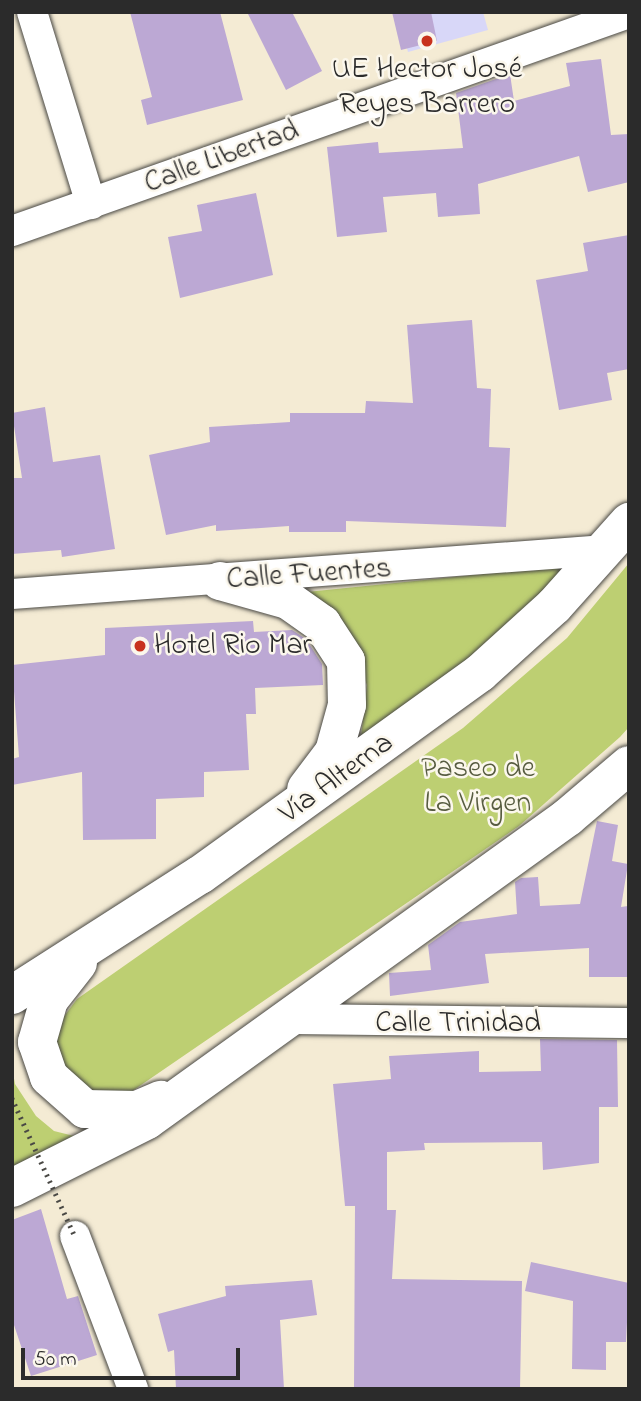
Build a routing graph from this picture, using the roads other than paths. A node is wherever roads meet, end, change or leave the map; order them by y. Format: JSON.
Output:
{"nodes":[{"id":1,"x":32,"y":12,"type":"edge"},
{"id":2,"x":629,"y":13,"type":"edge"},
{"id":3,"x":92,"y":204,"type":"junction"},
{"id":4,"x":12,"y":231,"type":"edge"},
{"id":5,"x":617,"y":536,"type":"edge"},
{"id":6,"x":220,"y":581,"type":"junction"},
{"id":7,"x":12,"y":594,"type":"edge"},
{"id":8,"x":629,"y":765,"type":"edge"},
{"id":9,"x":283,"y":818,"type":"junction"},
{"id":10,"x":95,"y":942,"type":"junction"},
{"id":11,"x":12,"y":995,"type":"edge"},
{"id":12,"x":288,"y":1019,"type":"junction"},
{"id":13,"x":629,"y":1023,"type":"edge"},
{"id":14,"x":191,"y":1089,"type":"junction"},
{"id":15,"x":12,"y":1188,"type":"edge"},
{"id":16,"x":75,"y":1236,"type":"road end"},
{"id":17,"x":133,"y":1389,"type":"edge"}],
"edges":[{"from":1,"to":3,"type":"street"},
{"from":2,"to":3,"type":"street","name":"Calle Libertad"},
{"from":3,"to":4,"type":"street","name":"Calle Libertad"},
{"from":5,"to":6,"type":"street","name":"Calle Fuentes"},
{"from":5,"to":9,"type":"highway","name":"Vía Alterna"},
{"from":6,"to":7,"type":"street","name":"Calle Fuentes"},
{"from":6,"to":9,"type":"highway"},
{"from":8,"to":12,"type":"highway"},
{"from":9,"to":10,"type":"highway","name":"Vía Alterna"},
{"from":10,"to":11,"type":"highway","name":"Vía Alterna"},
{"from":10,"to":14,"type":"highway"},
{"from":12,"to":13,"type":"street","name":"Calle Trinidad"},
{"from":12,"to":14,"type":"highway"},
{"from":14,"to":15,"type":"highway"},
{"from":16,"to":17,"type":"street"}]}
